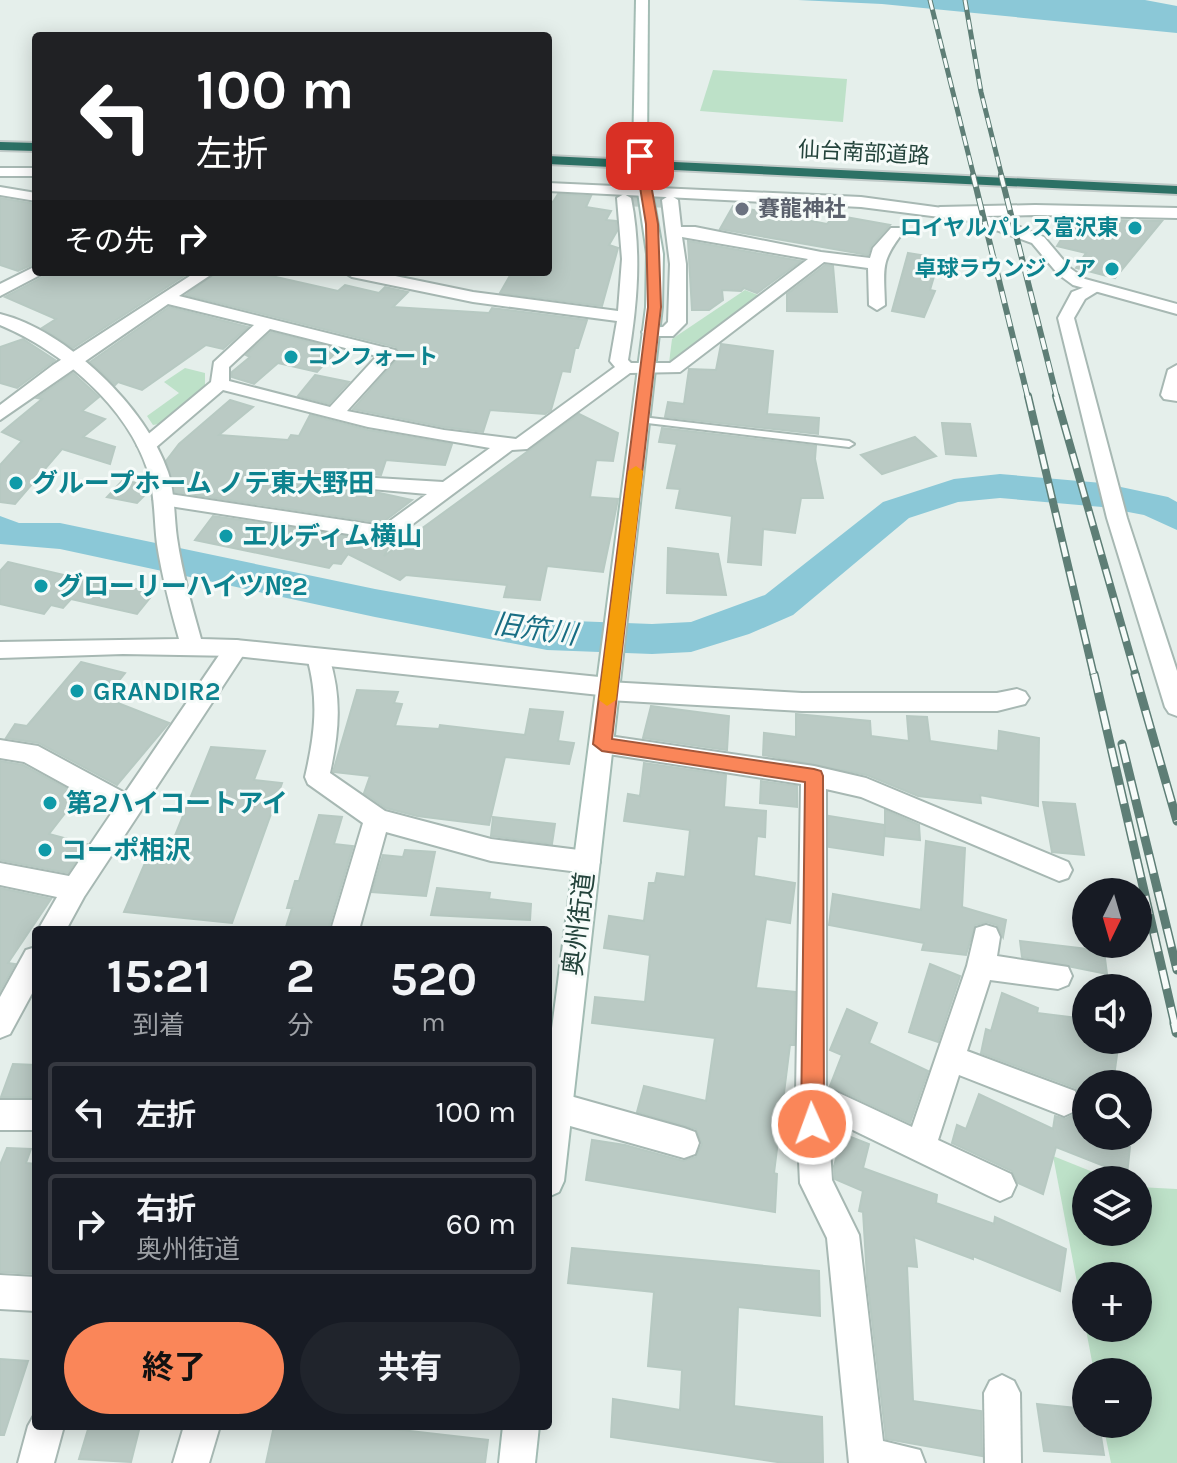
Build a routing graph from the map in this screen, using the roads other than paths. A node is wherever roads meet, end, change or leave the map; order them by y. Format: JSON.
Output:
{"nodes":[{"id":1,"x":642,"y":0,"type":"edge"},
{"id":2,"x":0,"y":146,"type":"edge"},
{"id":3,"x":32,"y":147,"type":"edge"},
{"id":4,"x":552,"y":160,"type":"edge"},
{"id":5,"x":0,"y":172,"type":"edge"},
{"id":6,"x":32,"y":172,"type":"edge"},
{"id":7,"x":552,"y":187,"type":"edge"},
{"id":8,"x":645,"y":188,"type":"junction"},
{"id":9,"x":1177,"y":190,"type":"edge"},
{"id":10,"x":4,"y":195,"type":"edge"},
{"id":11,"x":32,"y":197,"type":"edge"},
{"id":12,"x":624,"y":198,"type":"dead end"},
{"id":13,"x":670,"y":200,"type":"dead end"},
{"id":14,"x":940,"y":212,"type":"junction"},
{"id":15,"x":1177,"y":213,"type":"edge"},
{"id":16,"x":896,"y":231,"type":"dead end"},
{"id":17,"x":675,"y":232,"type":"junction"},
{"id":18,"x":821,"y":257,"type":"junction"},
{"id":19,"x":876,"y":264,"type":"junction"},
{"id":20,"x":32,"y":273,"type":"edge"},
{"id":21,"x":201,"y":276,"type":"edge"},
{"id":22,"x":371,"y":276,"type":"edge"},
{"id":23,"x":1095,"y":288,"type":"junction"},
{"id":24,"x":0,"y":291,"type":"edge"},
{"id":25,"x":165,"y":298,"type":"junction"},
{"id":26,"x":877,"y":305,"type":"dead end"},
{"id":27,"x":1177,"y":309,"type":"edge"},
{"id":28,"x":627,"y":317,"type":"junction"},
{"id":29,"x":0,"y":319,"type":"edge"},
{"id":30,"x":265,"y":325,"type":"junction"},
{"id":31,"x":651,"y":332,"type":"junction"},
{"id":32,"x":74,"y":360,"type":"junction"},
{"id":33,"x":626,"y":368,"type":"junction"},
{"id":34,"x":647,"y":369,"type":"junction"},
{"id":35,"x":1177,"y":370,"type":"edge"},
{"id":36,"x":220,"y":384,"type":"junction"},
{"id":37,"x":1177,"y":396,"type":"edge"},
{"id":38,"x":0,"y":414,"type":"edge"},
{"id":39,"x":334,"y":414,"type":"junction"},
{"id":40,"x":642,"y":420,"type":"junction"},
{"id":41,"x":508,"y":444,"type":"junction"},
{"id":42,"x":849,"y":444,"type":"dead end"},
{"id":43,"x":147,"y":445,"type":"junction"},
{"id":44,"x":316,"y":478,"type":"dead end"},
{"id":45,"x":448,"y":489,"type":"junction"},
{"id":46,"x":163,"y":499,"type":"junction"},
{"id":47,"x":192,"y":646,"type":"junction"},
{"id":48,"x":236,"y":648,"type":"junction"},
{"id":49,"x":0,"y":650,"type":"edge"},
{"id":50,"x":318,"y":657,"type":"junction"},
{"id":51,"x":610,"y":682,"type":"junction"},
{"id":52,"x":1017,"y":698,"type":"dead end"},
{"id":53,"x":1177,"y":707,"type":"edge"},
{"id":54,"x":602,"y":744,"type":"junction"},
{"id":55,"x":0,"y":749,"type":"edge"},
{"id":56,"x":814,"y":776,"type":"junction"},
{"id":57,"x":129,"y":807,"type":"junction"},
{"id":58,"x":377,"y":819,"type":"junction"},
{"id":59,"x":587,"y":862,"type":"junction"},
{"id":60,"x":1059,"y":870,"type":"dead end"},
{"id":61,"x":0,"y":874,"type":"edge"},
{"id":62,"x":75,"y":889,"type":"junction"},
{"id":63,"x":54,"y":926,"type":"edge"},
{"id":64,"x":346,"y":926,"type":"edge"},
{"id":65,"x":32,"y":966,"type":"edge"},
{"id":66,"x":1058,"y":976,"type":"dead end"},
{"id":67,"x":0,"y":1023,"type":"edge"},
{"id":68,"x":950,"y":1058,"type":"junction"},
{"id":69,"x":811,"y":1095,"type":"junction"},
{"id":70,"x":1064,"y":1101,"type":"dead end"},
{"id":71,"x":556,"y":1107,"type":"junction"},
{"id":72,"x":0,"y":1115,"type":"edge"},
{"id":73,"x":32,"y":1115,"type":"edge"},
{"id":74,"x":684,"y":1143,"type":"dead end"},
{"id":75,"x":552,"y":1144,"type":"edge"},
{"id":76,"x":920,"y":1148,"type":"junction"},
{"id":77,"x":1000,"y":1185,"type":"dead end"},
{"id":78,"x":0,"y":1292,"type":"edge"},
{"id":79,"x":32,"y":1294,"type":"edge"},
{"id":80,"x":1002,"y":1393,"type":"dead end"},
{"id":81,"x":45,"y":1430,"type":"edge"},
{"id":82,"x":201,"y":1430,"type":"edge"},
{"id":83,"x":521,"y":1430,"type":"edge"},
{"id":84,"x":867,"y":1460,"type":"edge"},
{"id":85,"x":36,"y":1463,"type":"edge"},
{"id":86,"x":191,"y":1463,"type":"edge"},
{"id":87,"x":517,"y":1463,"type":"edge"},
{"id":88,"x":907,"y":1463,"type":"edge"},
{"id":89,"x":1003,"y":1463,"type":"edge"}],
"edges":[{"from":1,"to":8,"type":"street","bridge":true},
{"from":2,"to":3,"type":"highway"},
{"from":4,"to":9,"type":"highway","name":"仙台南部道路"},
{"from":5,"to":6,"type":"street"},
{"from":7,"to":8,"type":"street"},
{"from":8,"to":14,"type":"street"},
{"from":8,"to":31,"type":"street"},
{"from":10,"to":11,"type":"street"},
{"from":12,"to":28,"type":"street"},
{"from":13,"to":17,"type":"street"},
{"from":14,"to":15,"type":"street"},
{"from":14,"to":23,"type":"street"},
{"from":16,"to":19,"type":"street"},
{"from":17,"to":18,"type":"street"},
{"from":17,"to":31,"type":"street"},
{"from":18,"to":19,"type":"street"},
{"from":18,"to":34,"type":"street"},
{"from":19,"to":26,"type":"street"},
{"from":20,"to":24,"type":"street"},
{"from":21,"to":25,"type":"street"},
{"from":22,"to":28,"type":"street"},
{"from":23,"to":27,"type":"street"},
{"from":23,"to":53,"type":"street"},
{"from":25,"to":30,"type":"street"},
{"from":25,"to":32,"type":"street"},
{"from":28,"to":33,"type":"street"},
{"from":29,"to":32,"type":"street"},
{"from":30,"to":36,"type":"street"},
{"from":30,"to":39,"type":"street"},
{"from":31,"to":34,"type":"street"},
{"from":32,"to":38,"type":"street"},
{"from":32,"to":43,"type":"street"},
{"from":33,"to":34,"type":"street"},
{"from":33,"to":41,"type":"street"},
{"from":34,"to":40,"type":"street"},
{"from":35,"to":37,"type":"street"},
{"from":36,"to":39,"type":"street"},
{"from":36,"to":43,"type":"street"},
{"from":39,"to":41,"type":"street"},
{"from":40,"to":42,"type":"lane"},
{"from":40,"to":51,"type":"street","name":"奥州街道"},
{"from":41,"to":45,"type":"street"},
{"from":43,"to":46,"type":"street"},
{"from":44,"to":45,"type":"street"},
{"from":45,"to":46,"type":"street"},
{"from":46,"to":47,"type":"street"},
{"from":47,"to":48,"type":"street"},
{"from":47,"to":49,"type":"street"},
{"from":48,"to":50,"type":"street"},
{"from":48,"to":57,"type":"street"},
{"from":50,"to":51,"type":"street"},
{"from":50,"to":58,"type":"street"},
{"from":51,"to":52,"type":"street"},
{"from":51,"to":54,"type":"street","name":"奥州街道"},
{"from":54,"to":56,"type":"street"},
{"from":54,"to":59,"type":"street","name":"奥州街道"},
{"from":55,"to":57,"type":"street"},
{"from":56,"to":60,"type":"street"},
{"from":56,"to":69,"type":"street"},
{"from":57,"to":62,"type":"street"},
{"from":58,"to":59,"type":"street"},
{"from":58,"to":64,"type":"street"},
{"from":59,"to":71,"type":"street","name":"奥州街道"},
{"from":61,"to":62,"type":"street"},
{"from":62,"to":63,"type":"street"},
{"from":65,"to":67,"type":"street"},
{"from":66,"to":68,"type":"street"},
{"from":68,"to":70,"type":"street"},
{"from":68,"to":76,"type":"street"},
{"from":69,"to":76,"type":"street"},
{"from":69,"to":84,"type":"street"},
{"from":71,"to":74,"type":"street"},
{"from":71,"to":75,"type":"street","name":"奥州街道"},
{"from":72,"to":73,"type":"street"},
{"from":76,"to":77,"type":"street"},
{"from":78,"to":79,"type":"street"},
{"from":80,"to":89,"type":"street"},
{"from":81,"to":85,"type":"street"},
{"from":82,"to":86,"type":"street"},
{"from":83,"to":87,"type":"street"},
{"from":84,"to":88,"type":"street"}]}
